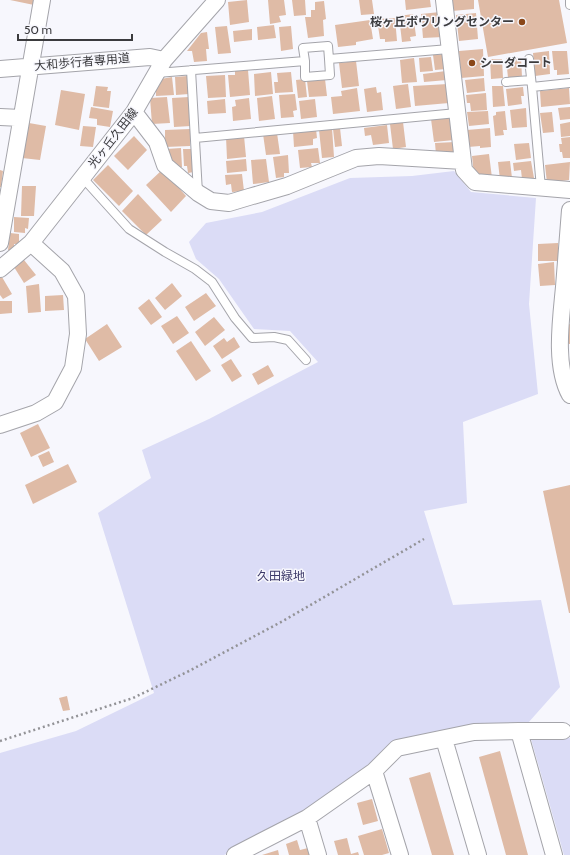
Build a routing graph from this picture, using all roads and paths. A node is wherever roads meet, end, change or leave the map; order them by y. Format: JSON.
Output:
{"nodes":[{"id":1,"x":42,"y":0,"type":"edge"},
{"id":2,"x":217,"y":0,"type":"edge"},
{"id":3,"x":444,"y":0,"type":"edge"},
{"id":4,"x":570,"y":0,"type":"edge"},
{"id":5,"x":570,"y":5,"type":"edge"},
{"id":6,"x":449,"y":49,"type":"junction"},
{"id":7,"x":329,"y":59,"type":"junction"},
{"id":8,"x":529,"y":59,"type":"dead end"},
{"id":9,"x":305,"y":61,"type":"junction"},
{"id":10,"x":30,"y":66,"type":"junction"},
{"id":11,"x":161,"y":66,"type":"junction"},
{"id":12,"x":0,"y":69,"type":"edge"},
{"id":13,"x":191,"y":70,"type":"junction"},
{"id":14,"x":506,"y":82,"type":"dead end"},
{"id":15,"x":570,"y":83,"type":"edge"},
{"id":16,"x":531,"y":84,"type":"junction"},
{"id":17,"x":134,"y":112,"type":"junction"},
{"id":18,"x":457,"y":113,"type":"junction"},
{"id":19,"x":0,"y":117,"type":"edge"},
{"id":20,"x":21,"y":118,"type":"junction"},
{"id":21,"x":195,"y":138,"type":"junction"},
{"id":22,"x":462,"y":161,"type":"junction"},
{"id":23,"x":82,"y":177,"type":"junction"},
{"id":24,"x":541,"y":188,"type":"junction"},
{"id":25,"x":570,"y":190,"type":"edge"},
{"id":26,"x":198,"y":193,"type":"junction"},
{"id":27,"x":570,"y":210,"type":"edge"},
{"id":28,"x":0,"y":243,"type":"edge"},
{"id":29,"x":31,"y":244,"type":"junction"},
{"id":30,"x":568,"y":249,"type":"edge"},
{"id":31,"x":0,"y":269,"type":"edge"},
{"id":32,"x":566,"y":315,"type":"edge"},
{"id":33,"x":306,"y":360,"type":"dead end"},
{"id":34,"x":570,"y":395,"type":"edge"},
{"id":35,"x":0,"y":425,"type":"edge"},
{"id":36,"x":424,"y":539,"type":"dead end"},
{"id":37,"x":519,"y":730,"type":"junction"},
{"id":38,"x":563,"y":731,"type":"dead end"},
{"id":39,"x":444,"y":739,"type":"junction"},
{"id":40,"x":0,"y":741,"type":"edge"},
{"id":41,"x":374,"y":771,"type":"junction"},
{"id":42,"x":307,"y":818,"type":"junction"},
{"id":43,"x":239,"y":854,"type":"edge"},
{"id":44,"x":318,"y":855,"type":"edge"},
{"id":45,"x":400,"y":855,"type":"edge"},
{"id":46,"x":478,"y":855,"type":"edge"},
{"id":47,"x":554,"y":855,"type":"edge"}],
"edges":[{"from":1,"to":10,"type":"street"},
{"from":2,"to":11,"type":"street","name":"光ヶ丘久田線"},
{"from":3,"to":6,"type":"street"},
{"from":4,"to":5,"type":"lane"},
{"from":6,"to":7,"type":"lane"},
{"from":6,"to":18,"type":"street"},
{"from":7,"to":9,"type":"lane"},
{"from":7,"to":9,"type":"lane"},
{"from":8,"to":16,"type":"lane"},
{"from":9,"to":13,"type":"lane"},
{"from":10,"to":11,"type":"street","name":"大和歩行者専用道"},
{"from":10,"to":12,"type":"street","name":"大和歩行者専用道"},
{"from":10,"to":20,"type":"street"},
{"from":11,"to":13,"type":"lane"},
{"from":11,"to":17,"type":"street","name":"光ヶ丘久田線"},
{"from":13,"to":21,"type":"lane"},
{"from":14,"to":16,"type":"lane"},
{"from":15,"to":16,"type":"lane"},
{"from":16,"to":24,"type":"lane"},
{"from":17,"to":23,"type":"street","name":"光ヶ丘久田線"},
{"from":17,"to":26,"type":"street"},
{"from":18,"to":21,"type":"lane"},
{"from":18,"to":22,"type":"street"},
{"from":19,"to":20,"type":"street"},
{"from":20,"to":28,"type":"street"},
{"from":21,"to":26,"type":"lane"},
{"from":22,"to":24,"type":"street"},
{"from":22,"to":26,"type":"street"},
{"from":23,"to":29,"type":"street","name":"光ヶ丘久田線"},
{"from":23,"to":33,"type":"lane"},
{"from":24,"to":25,"type":"street"},
{"from":27,"to":30,"type":"street"},
{"from":29,"to":31,"type":"street","name":"光ヶ丘久田線"},
{"from":29,"to":35,"type":"street"},
{"from":30,"to":32,"type":"street"},
{"from":32,"to":34,"type":"street"},
{"from":36,"to":40,"type":"path"},
{"from":37,"to":38,"type":"street"},
{"from":37,"to":39,"type":"street"},
{"from":37,"to":47,"type":"street"},
{"from":39,"to":41,"type":"street"},
{"from":39,"to":46,"type":"street"},
{"from":41,"to":42,"type":"street"},
{"from":41,"to":45,"type":"street"},
{"from":42,"to":43,"type":"street"},
{"from":42,"to":44,"type":"street"}]}
